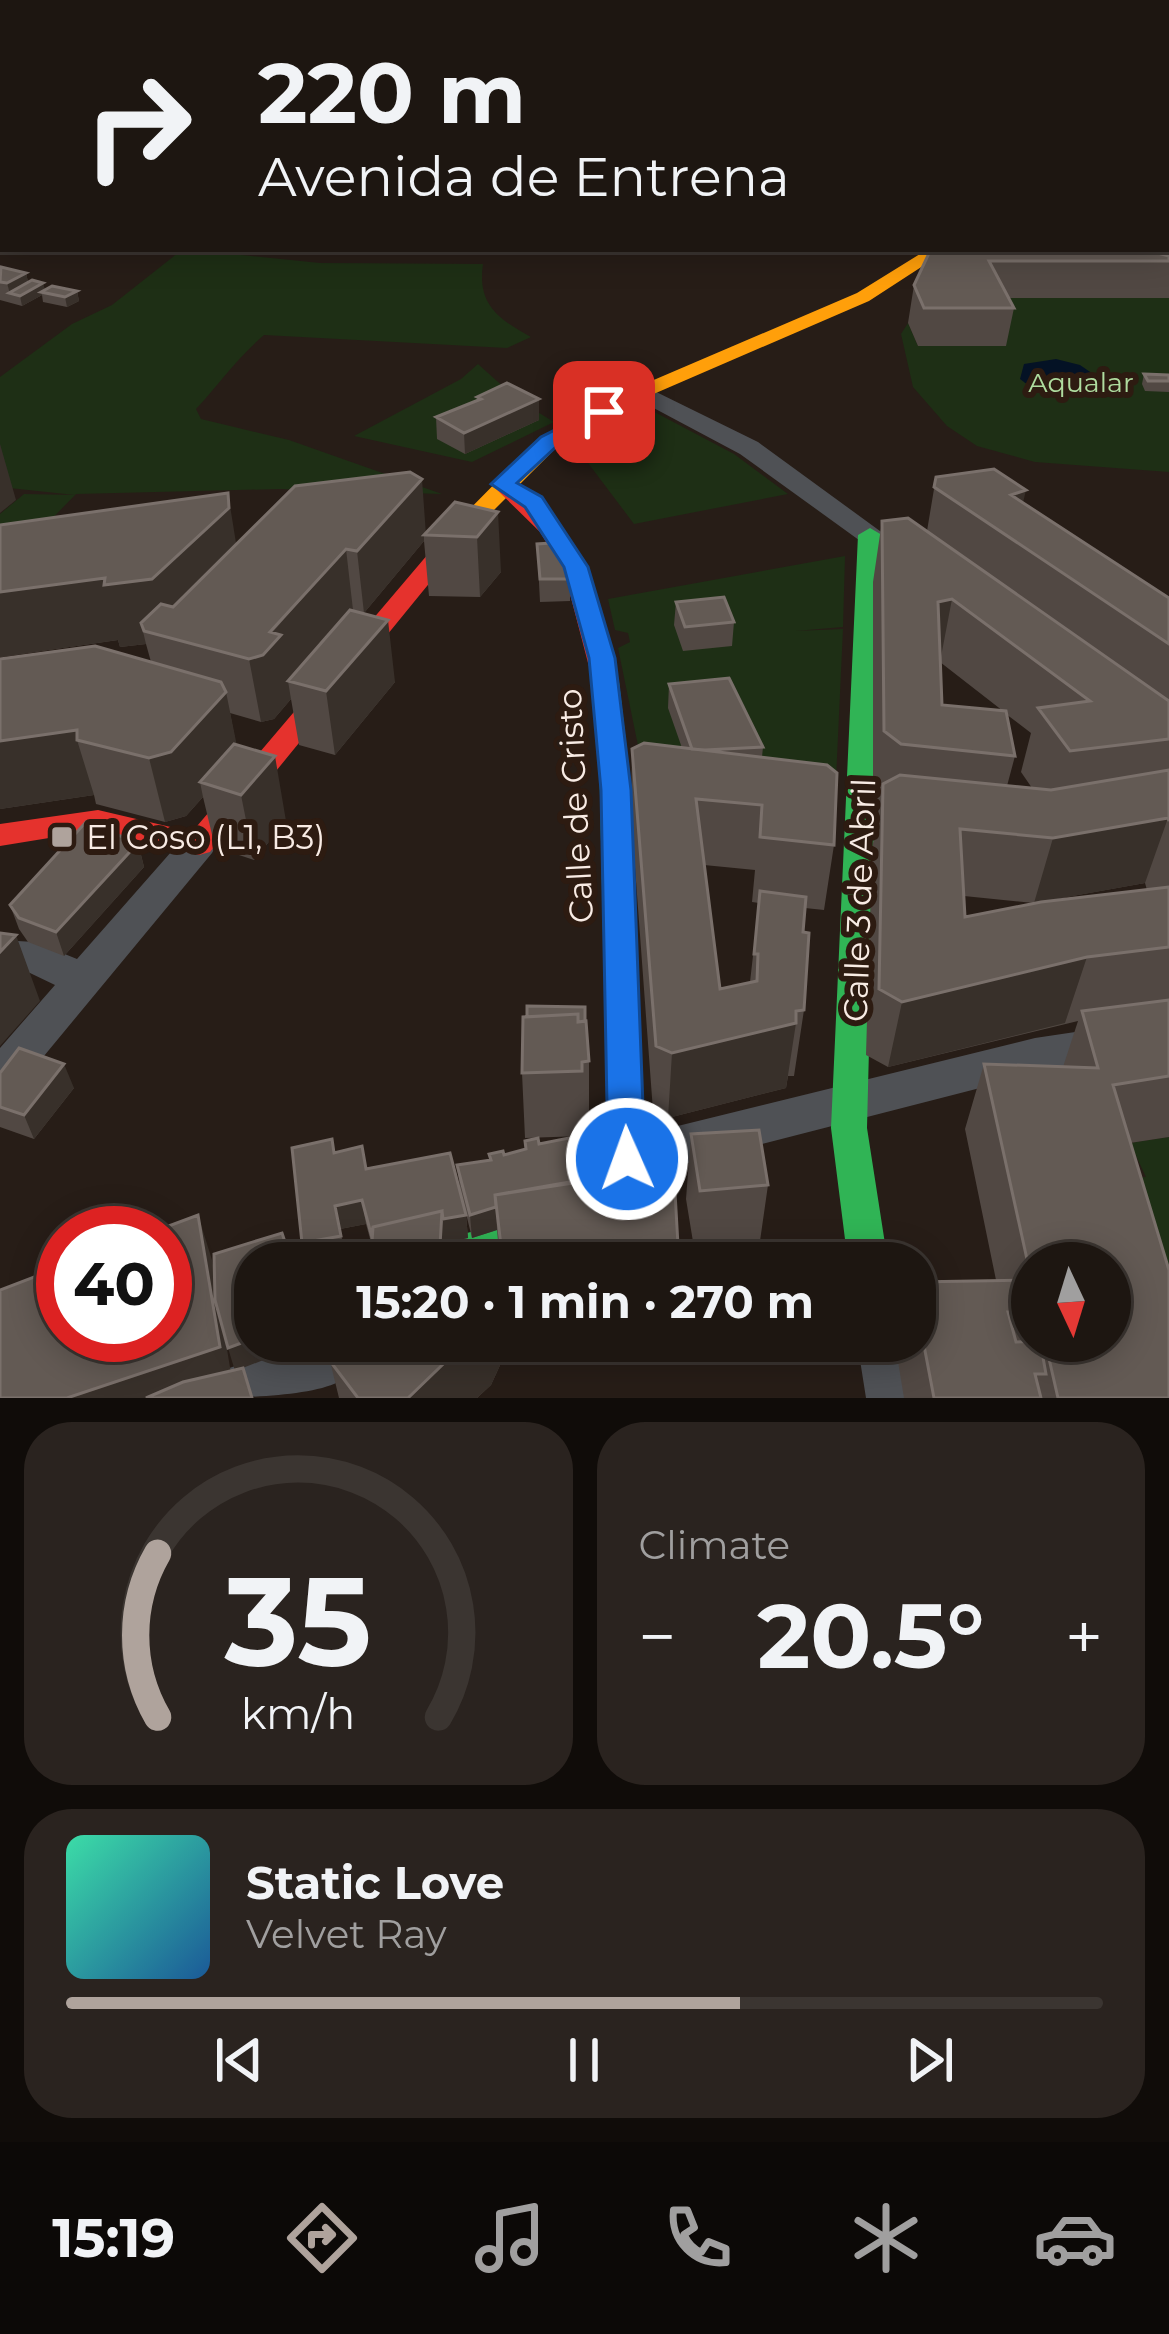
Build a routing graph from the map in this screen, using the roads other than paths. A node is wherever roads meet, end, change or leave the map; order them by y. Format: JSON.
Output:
{"nodes":[{"id":1,"x":941,"y":256,"type":"edge"},
{"id":2,"x":1169,"y":268,"type":"edge"},
{"id":3,"x":1148,"y":269,"type":"edge"},
{"id":4,"x":642,"y":392,"type":"junction"},
{"id":5,"x":502,"y":484,"type":"junction"},
{"id":6,"x":469,"y":520,"type":"junction"},
{"id":7,"x":420,"y":525,"type":"edge"},
{"id":8,"x":869,"y":535,"type":"junction"},
{"id":9,"x":915,"y":568,"type":"edge"},
{"id":10,"x":0,"y":835,"type":"edge"},
{"id":11,"x":199,"y":844,"type":"junction"},
{"id":12,"x":0,"y":955,"type":"edge"},
{"id":13,"x":84,"y":980,"type":"junction"},
{"id":14,"x":1169,"y":1035,"type":"edge"},
{"id":15,"x":0,"y":1078,"type":"edge"},
{"id":16,"x":850,"y":1099,"type":"junction"},
{"id":17,"x":627,"y":1159,"type":"junction"},
{"id":18,"x":499,"y":1242,"type":"edge"},
{"id":19,"x":865,"y":1242,"type":"edge"},
{"id":20,"x":322,"y":1362,"type":"edge"},
{"id":21,"x":886,"y":1362,"type":"edge"},
{"id":22,"x":265,"y":1389,"type":"edge"},
{"id":23,"x":892,"y":1398,"type":"edge"}],
"edges":[{"from":1,"to":4,"type":"street"},
{"from":2,"to":3,"type":"lane"},
{"from":4,"to":5,"type":"street"},
{"from":4,"to":8,"type":"street"},
{"from":5,"to":6,"type":"street"},
{"from":5,"to":17,"type":"street","name":"Calle de Cristo"},
{"from":6,"to":7,"type":"street"},
{"from":6,"to":11,"type":"street"},
{"from":8,"to":9,"type":"street"},
{"from":8,"to":16,"type":"street","name":"Calle 3 de Abril"},
{"from":10,"to":11,"type":"street"},
{"from":11,"to":13,"type":"street"},
{"from":12,"to":13,"type":"street"},
{"from":13,"to":15,"type":"street"},
{"from":14,"to":16,"type":"street"},
{"from":16,"to":17,"type":"street"},
{"from":16,"to":19,"type":"street","name":"Calle 3 de Abril"},
{"from":17,"to":18,"type":"street"},
{"from":20,"to":22,"type":"street"},
{"from":21,"to":23,"type":"street"}]}
